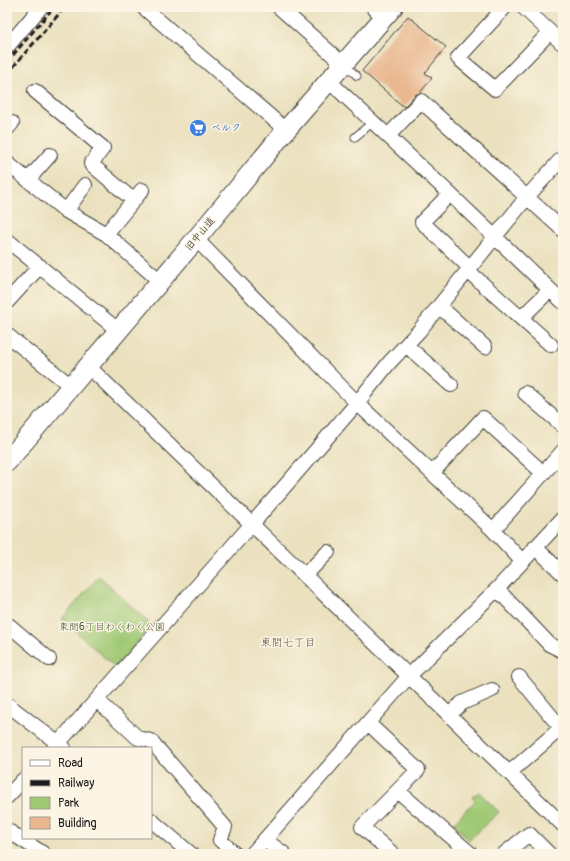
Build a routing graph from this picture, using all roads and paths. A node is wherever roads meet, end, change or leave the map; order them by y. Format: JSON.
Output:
{"nodes":[{"id":1,"x":41,"y":7,"type":"edge"},
{"id":2,"x":143,"y":7,"type":"edge"},
{"id":3,"x":279,"y":7,"type":"edge"},
{"id":4,"x":505,"y":7,"type":"edge"},
{"id":5,"x":523,"y":7,"type":"edge"},
{"id":6,"x":384,"y":11,"type":"edge"},
{"id":7,"x":550,"y":32,"type":"junction"},
{"id":8,"x":563,"y":44,"type":"edge"},
{"id":9,"x":7,"y":47,"type":"edge"},
{"id":10,"x":350,"y":70,"type":"junction"},
{"id":11,"x":329,"y":81,"type":"junction"},
{"id":12,"x":35,"y":91,"type":"dead end"},
{"id":13,"x":373,"y":122,"type":"junction"},
{"id":14,"x":286,"y":130,"type":"junction"},
{"id":15,"x":388,"y":136,"type":"junction"},
{"id":16,"x":354,"y":137,"type":"dead end"},
{"id":17,"x":50,"y":155,"type":"dead end"},
{"id":18,"x":563,"y":157,"type":"edge"},
{"id":19,"x":7,"y":163,"type":"edge"},
{"id":20,"x":28,"y":180,"type":"junction"},
{"id":21,"x":85,"y":186,"type":"dead end"},
{"id":22,"x":450,"y":194,"type":"junction"},
{"id":23,"x":527,"y":197,"type":"junction"},
{"id":24,"x":66,"y":211,"type":"junction"},
{"id":25,"x":563,"y":230,"type":"edge"},
{"id":26,"x":106,"y":234,"type":"junction"},
{"id":27,"x":496,"y":237,"type":"junction"},
{"id":28,"x":196,"y":239,"type":"junction"},
{"id":29,"x":7,"y":240,"type":"edge"},
{"id":30,"x":40,"y":266,"type":"junction"},
{"id":31,"x":469,"y":269,"type":"junction"},
{"id":32,"x":160,"y":281,"type":"junction"},
{"id":33,"x":550,"y":290,"type":"junction"},
{"id":34,"x":7,"y":302,"type":"edge"},
{"id":35,"x":563,"y":302,"type":"edge"},
{"id":36,"x":439,"y":306,"type":"junction"},
{"id":37,"x":521,"y":318,"type":"junction"},
{"id":38,"x":119,"y":331,"type":"junction"},
{"id":39,"x":7,"y":335,"type":"edge"},
{"id":40,"x":406,"y":345,"type":"junction"},
{"id":41,"x":551,"y":345,"type":"dead end"},
{"id":42,"x":485,"y":347,"type":"dead end"},
{"id":43,"x":88,"y":366,"type":"junction"},
{"id":44,"x":451,"y":385,"type":"dead end"},
{"id":45,"x":71,"y":386,"type":"junction"},
{"id":46,"x":525,"y":392,"type":"dead end"},
{"id":47,"x":357,"y":403,"type":"junction"},
{"id":48,"x":563,"y":426,"type":"edge"},
{"id":49,"x":563,"y":450,"type":"edge"},
{"id":50,"x":7,"y":462,"type":"edge"},
{"id":51,"x":432,"y":473,"type":"junction"},
{"id":52,"x":543,"y":473,"type":"junction"},
{"id":53,"x":563,"y":518,"type":"edge"},
{"id":54,"x":252,"y":524,"type":"junction"},
{"id":55,"x":493,"y":530,"type":"junction"},
{"id":56,"x":535,"y":547,"type":"junction"},
{"id":57,"x":328,"y":552,"type":"dead end"},
{"id":58,"x":522,"y":561,"type":"junction"},
{"id":59,"x":563,"y":574,"type":"edge"},
{"id":60,"x":305,"y":575,"type":"junction"},
{"id":61,"x":496,"y":589,"type":"junction"},
{"id":62,"x":8,"y":627,"type":"edge"},
{"id":63,"x":563,"y":650,"type":"edge"},
{"id":64,"x":49,"y":659,"type":"dead end"},
{"id":65,"x":409,"y":676,"type":"junction"},
{"id":66,"x":519,"y":677,"type":"dead end"},
{"id":67,"x":492,"y":690,"type":"dead end"},
{"id":68,"x":97,"y":700,"type":"junction"},
{"id":69,"x":7,"y":704,"type":"edge"},
{"id":70,"x":449,"y":715,"type":"junction"},
{"id":71,"x":368,"y":723,"type":"junction"},
{"id":72,"x":59,"y":746,"type":"edge"},
{"id":73,"x":509,"y":773,"type":"junction"},
{"id":74,"x":398,"y":791,"type":"junction"},
{"id":75,"x":152,"y":821,"type":"edge"},
{"id":76,"x":563,"y":825,"type":"edge"},
{"id":77,"x":7,"y":830,"type":"edge"},
{"id":78,"x":265,"y":840,"type":"junction"},
{"id":79,"x":44,"y":854,"type":"edge"},
{"id":80,"x":191,"y":854,"type":"edge"},
{"id":81,"x":235,"y":854,"type":"edge"},
{"id":82,"x":252,"y":854,"type":"edge"},
{"id":83,"x":284,"y":854,"type":"edge"},
{"id":84,"x":393,"y":854,"type":"edge"},
{"id":85,"x":471,"y":854,"type":"edge"},
{"id":86,"x":504,"y":854,"type":"edge"},
{"id":87,"x":549,"y":854,"type":"edge"}],
"edges":[{"from":1,"to":9,"type":"street"},
{"from":2,"to":14,"type":"street"},
{"from":3,"to":10,"type":"street"},
{"from":4,"to":7,"type":"street"},
{"from":5,"to":7,"type":"street"},
{"from":6,"to":10,"type":"main road","name":"旧中山道"},
{"from":7,"to":8,"type":"street"},
{"from":10,"to":11,"type":"main road","name":"旧中山道"},
{"from":11,"to":13,"type":"street"},
{"from":11,"to":14,"type":"main road","name":"旧中山道"},
{"from":12,"to":26,"type":"street"},
{"from":13,"to":15,"type":"street"},
{"from":13,"to":16,"type":"lane"},
{"from":14,"to":28,"type":"main road","name":"旧中山道"},
{"from":15,"to":22,"type":"street"},
{"from":15,"to":23,"type":"street"},
{"from":17,"to":20,"type":"street"},
{"from":18,"to":23,"type":"street"},
{"from":19,"to":20,"type":"street"},
{"from":20,"to":24,"type":"street"},
{"from":21,"to":24,"type":"street"},
{"from":22,"to":27,"type":"street"},
{"from":22,"to":31,"type":"street"},
{"from":23,"to":25,"type":"street"},
{"from":23,"to":27,"type":"street"},
{"from":24,"to":26,"type":"street"},
{"from":26,"to":32,"type":"street"},
{"from":27,"to":31,"type":"street"},
{"from":27,"to":33,"type":"street"},
{"from":28,"to":32,"type":"main road","name":"旧中山道"},
{"from":28,"to":47,"type":"street"},
{"from":29,"to":30,"type":"street"},
{"from":30,"to":34,"type":"street"},
{"from":30,"to":38,"type":"street"},
{"from":31,"to":36,"type":"street"},
{"from":31,"to":37,"type":"street"},
{"from":32,"to":38,"type":"main road","name":"旧中山道"},
{"from":33,"to":35,"type":"street"},
{"from":33,"to":37,"type":"street"},
{"from":36,"to":40,"type":"street"},
{"from":36,"to":42,"type":"street"},
{"from":37,"to":41,"type":"street"},
{"from":38,"to":43,"type":"main road","name":"旧中山道"},
{"from":39,"to":45,"type":"street"},
{"from":40,"to":44,"type":"street"},
{"from":40,"to":47,"type":"street"},
{"from":43,"to":45,"type":"main road","name":"旧中山道"},
{"from":43,"to":54,"type":"street"},
{"from":45,"to":50,"type":"main road","name":"旧中山道"},
{"from":46,"to":48,"type":"street"},
{"from":47,"to":51,"type":"street"},
{"from":47,"to":54,"type":"street"},
{"from":49,"to":52,"type":"street"},
{"from":51,"to":52,"type":"street"},
{"from":51,"to":55,"type":"street"},
{"from":52,"to":55,"type":"street"},
{"from":53,"to":56,"type":"street"},
{"from":54,"to":60,"type":"street"},
{"from":54,"to":68,"type":"street"},
{"from":55,"to":58,"type":"street"},
{"from":56,"to":58,"type":"street"},
{"from":56,"to":59,"type":"street"},
{"from":57,"to":60,"type":"street"},
{"from":58,"to":61,"type":"street"},
{"from":60,"to":65,"type":"street"},
{"from":61,"to":63,"type":"street"},
{"from":61,"to":65,"type":"street"},
{"from":62,"to":64,"type":"street"},
{"from":65,"to":70,"type":"street"},
{"from":65,"to":71,"type":"street"},
{"from":66,"to":73,"type":"street"},
{"from":67,"to":70,"type":"street"},
{"from":68,"to":72,"type":"street"},
{"from":68,"to":81,"type":"street"},
{"from":69,"to":72,"type":"street"},
{"from":70,"to":73,"type":"street"},
{"from":71,"to":74,"type":"street"},
{"from":71,"to":78,"type":"street"},
{"from":73,"to":76,"type":"street"},
{"from":74,"to":84,"type":"street"},
{"from":74,"to":85,"type":"street"},
{"from":75,"to":80,"type":"street"},
{"from":77,"to":79,"type":"street"},
{"from":78,"to":82,"type":"street"},
{"from":78,"to":83,"type":"street"},
{"from":86,"to":87,"type":"street"}]}
